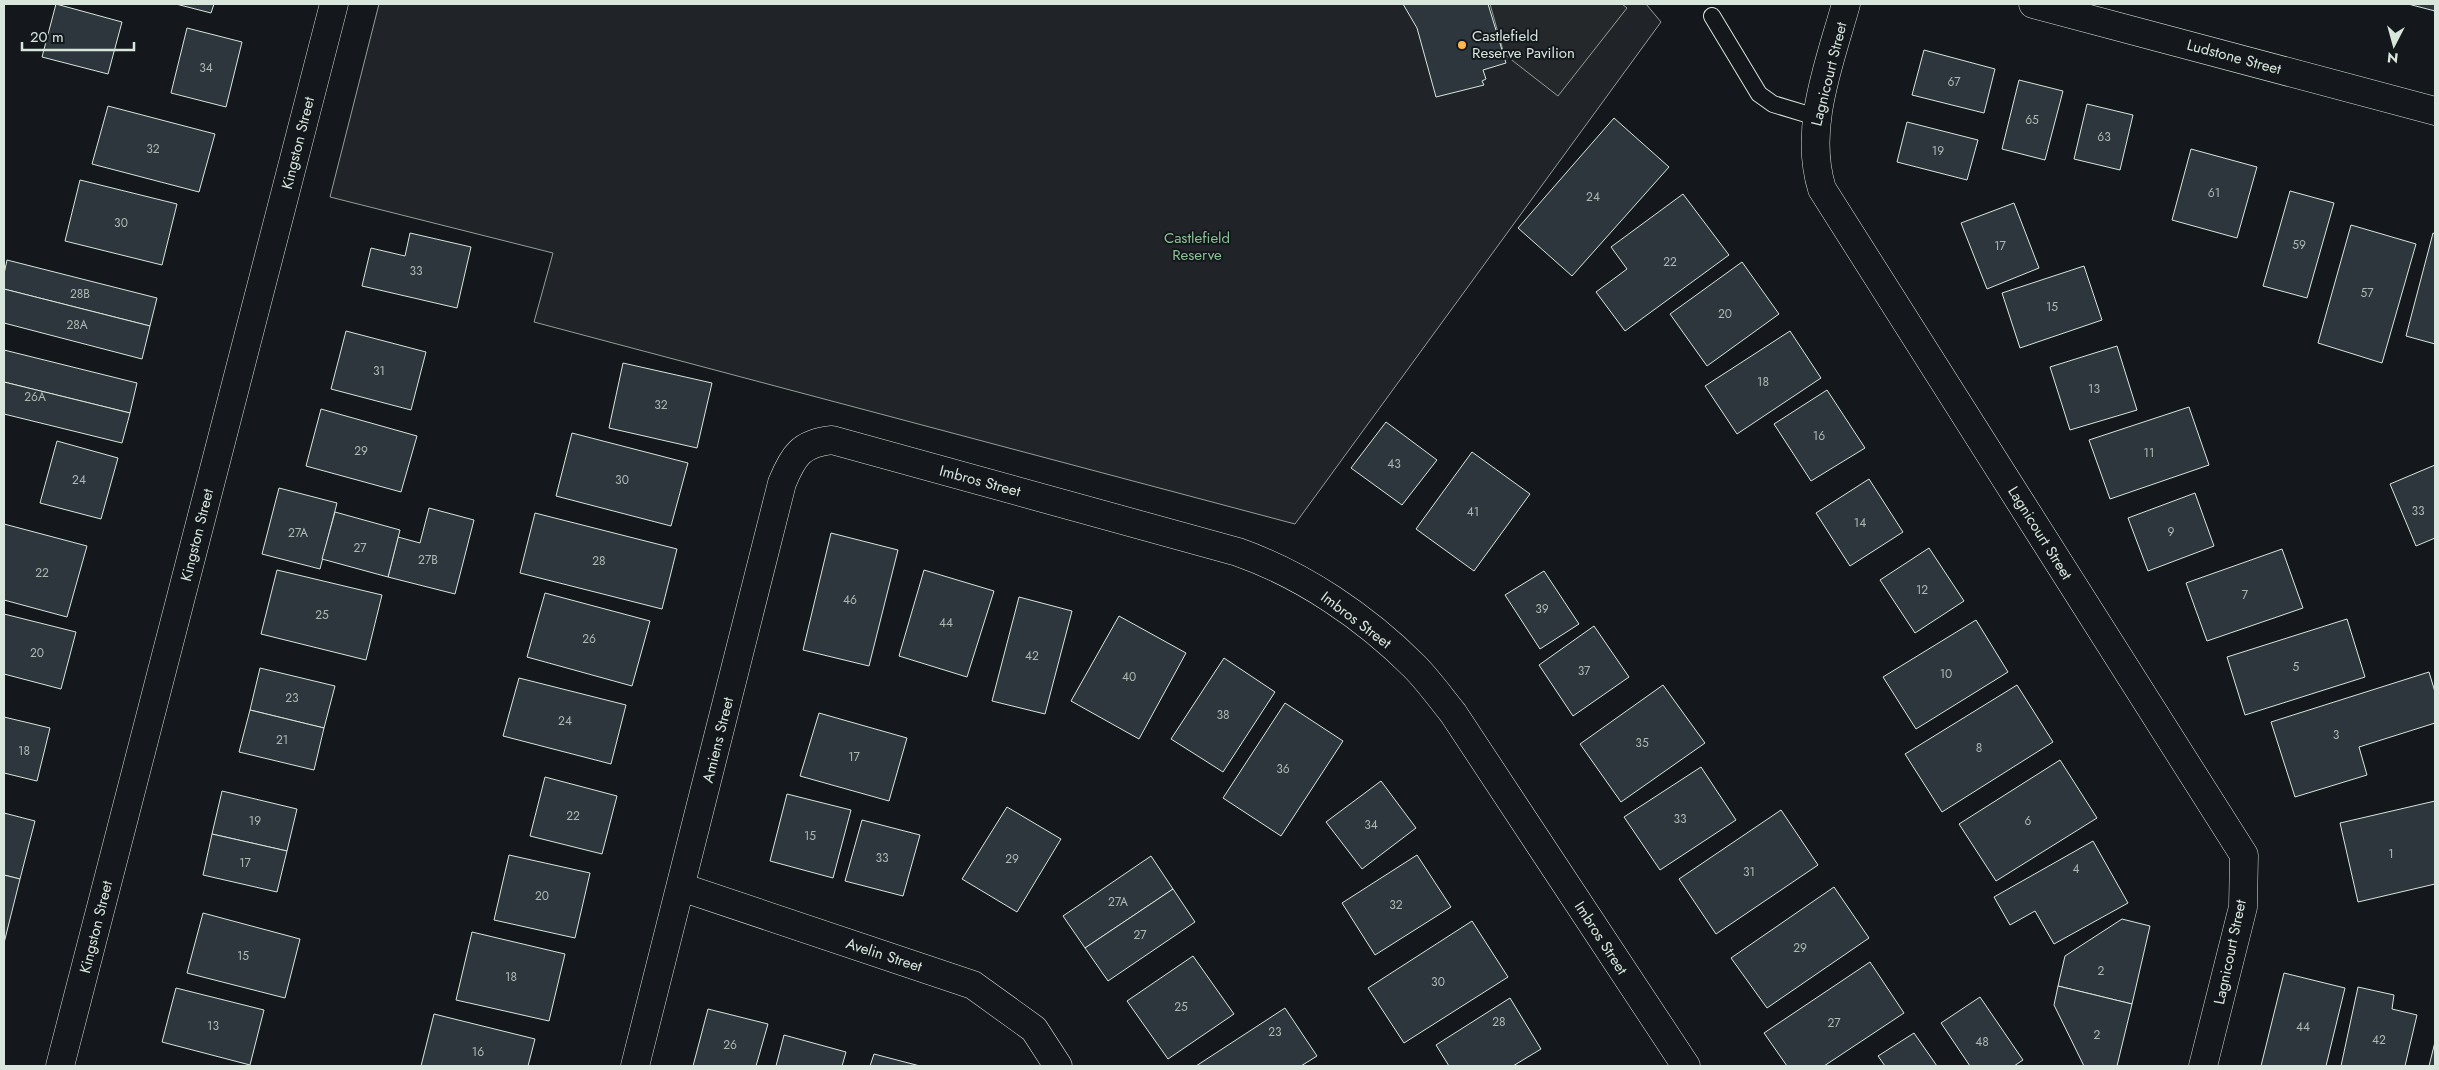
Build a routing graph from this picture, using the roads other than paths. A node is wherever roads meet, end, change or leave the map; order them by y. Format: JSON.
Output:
{"nodes":[{"id":1,"x":334,"y":4,"type":"edge"},
{"id":2,"x":1846,"y":4,"type":"edge"},
{"id":3,"x":2033,"y":4,"type":"edge"},
{"id":4,"x":1712,"y":16,"type":"dead end"},
{"id":5,"x":2435,"y":111,"type":"edge"},
{"id":6,"x":1816,"y":117,"type":"junction"},
{"id":7,"x":832,"y":440,"type":"joint"},
{"id":8,"x":681,"y":887,"type":"junction"},
{"id":9,"x":60,"y":1066,"type":"edge"},
{"id":10,"x":635,"y":1066,"type":"edge"},
{"id":11,"x":1058,"y":1066,"type":"edge"},
{"id":12,"x":1686,"y":1066,"type":"edge"},
{"id":13,"x":2204,"y":1066,"type":"edge"}],
"edges":[{"from":1,"to":9,"type":"street","name":"Kingston Street"},
{"from":2,"to":6,"type":"street","name":"Lagnicourt Street"},
{"from":3,"to":5,"type":"street","name":"Ludstone Street"},
{"from":4,"to":6,"type":"lane"},
{"from":6,"to":13,"type":"street","name":"Lagnicourt Street"},
{"from":7,"to":8,"type":"street","name":"Amiens Street"},
{"from":7,"to":12,"type":"street","name":"Imbros Street"},
{"from":8,"to":10,"type":"street","name":"Amiens Street"},
{"from":8,"to":11,"type":"street","name":"Avelin Street"}]}
